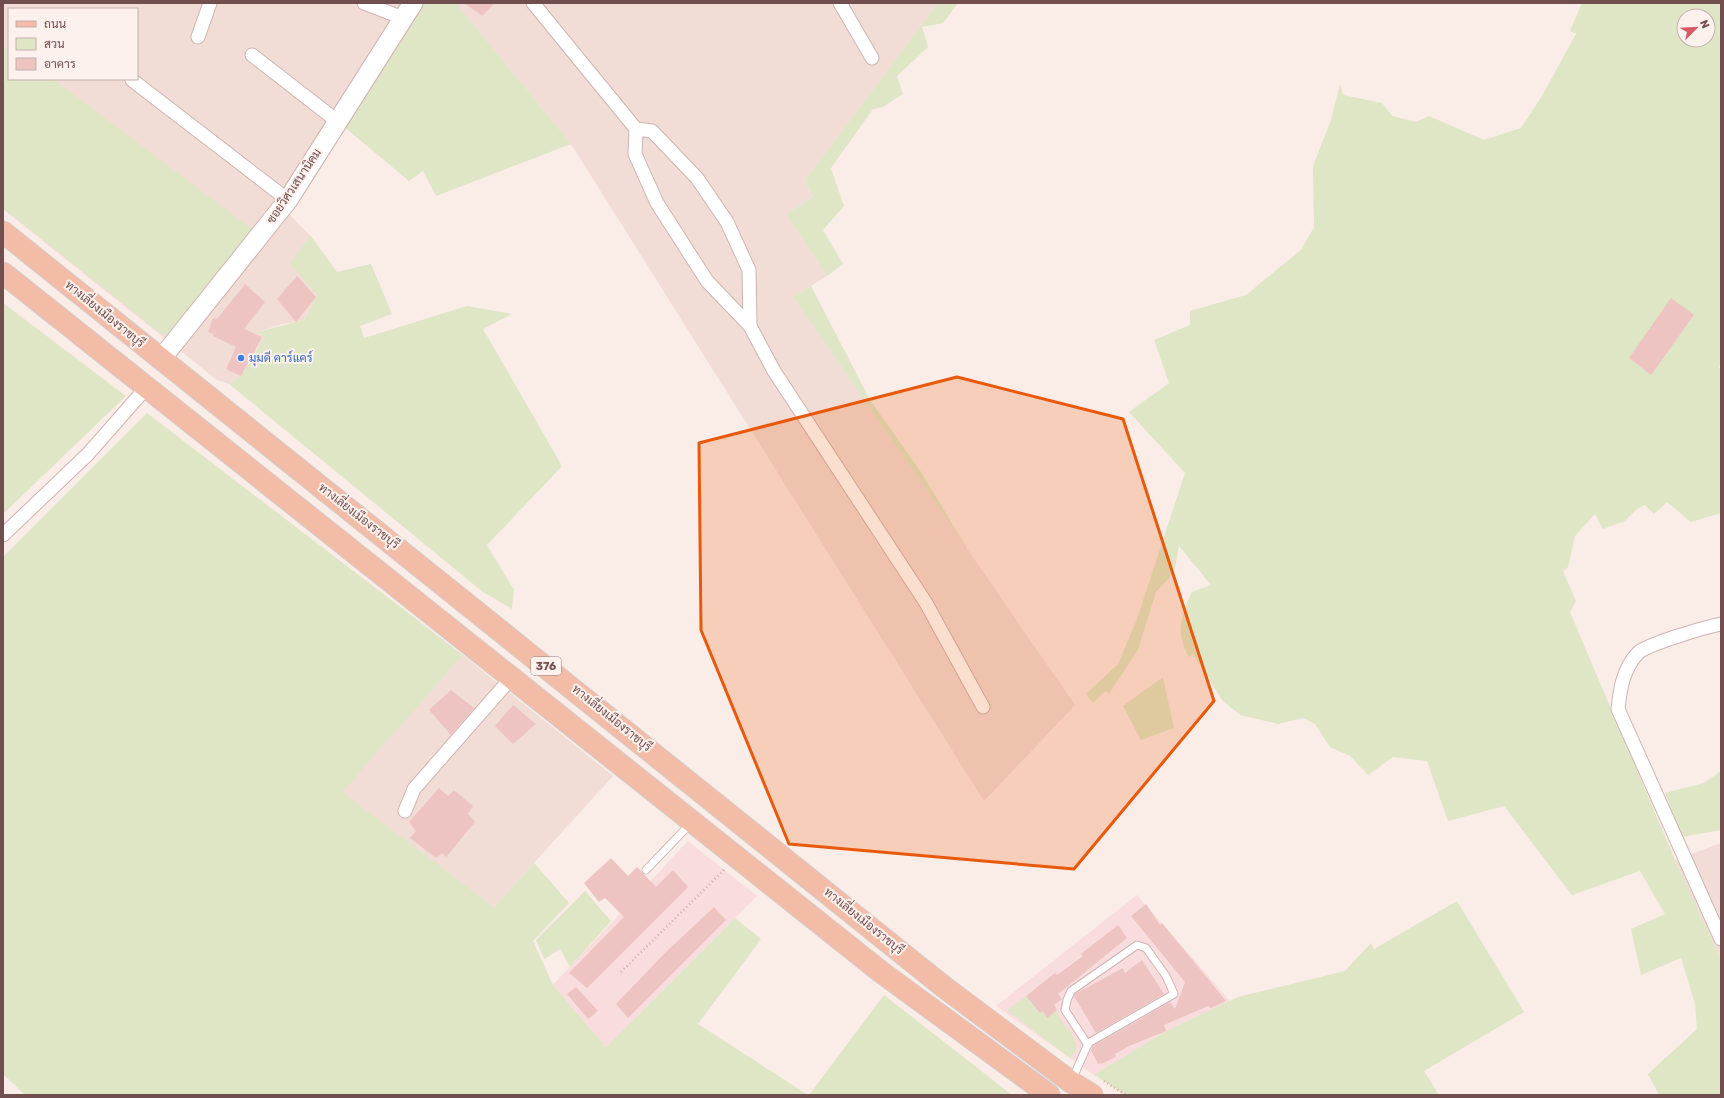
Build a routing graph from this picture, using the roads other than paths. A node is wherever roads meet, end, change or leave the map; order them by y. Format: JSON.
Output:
{"nodes":[{"id":1,"x":210,"y":3,"type":"edge"},
{"id":2,"x":364,"y":3,"type":"edge"},
{"id":3,"x":533,"y":3,"type":"edge"},
{"id":4,"x":840,"y":3,"type":"edge"},
{"id":5,"x":408,"y":10,"type":"edge"},
{"id":6,"x":198,"y":37,"type":"dead end"},
{"id":7,"x":252,"y":56,"type":"dead end"},
{"id":8,"x":872,"y":58,"type":"dead end"},
{"id":9,"x":132,"y":80,"type":"edge"},
{"id":10,"x":337,"y":121,"type":"junction"},
{"id":11,"x":636,"y":129,"type":"junction"},
{"id":12,"x":288,"y":200,"type":"junction"},
{"id":13,"x":3,"y":232,"type":"edge"},
{"id":14,"x":3,"y":274,"type":"edge"},
{"id":15,"x":750,"y":326,"type":"junction"},
{"id":16,"x":161,"y":359,"type":"junction"},
{"id":17,"x":146,"y":388,"type":"junction"},
{"id":18,"x":3,"y":535,"type":"edge"},
{"id":19,"x":1721,"y":624,"type":"edge"},
{"id":20,"x":512,"y":677,"type":"junction"},
{"id":21,"x":983,"y":707,"type":"dead end"},
{"id":22,"x":405,"y":811,"type":"dead end"},
{"id":23,"x":693,"y":822,"type":"junction"},
{"id":24,"x":646,"y":870,"type":"dead end"},
{"id":25,"x":1721,"y":939,"type":"edge"},
{"id":26,"x":944,"y":986,"type":"junction"},
{"id":27,"x":929,"y":1007,"type":"junction"},
{"id":28,"x":1088,"y":1045,"type":"junction"},
{"id":29,"x":1071,"y":1082,"type":"junction"},
{"id":30,"x":1049,"y":1095,"type":"edge"},
{"id":31,"x":1092,"y":1095,"type":"edge"}],
"edges":[{"from":1,"to":6,"type":"street"},
{"from":2,"to":5,"type":"street"},
{"from":3,"to":11,"type":"street"},
{"from":4,"to":8,"type":"street"},
{"from":5,"to":10,"type":"street","name":"ซอยวิศวเสนานิคม"},
{"from":7,"to":10,"type":"street"},
{"from":9,"to":12,"type":"street"},
{"from":10,"to":12,"type":"street","name":"ซอยวิศวเสนานิคม"},
{"from":11,"to":15,"type":"street"},
{"from":11,"to":15,"type":"street"},
{"from":12,"to":16,"type":"street","name":"ซอยวิศวเสนานิคม"},
{"from":13,"to":16,"type":"main road","name":"ทางเลี่ยงเมืองราชบุรี","number":"376"},
{"from":14,"to":17,"type":"main road","number":"376"},
{"from":15,"to":21,"type":"street"},
{"from":16,"to":26,"type":"main road","name":"ทางเลี่ยงเมืองราชบุรี","number":"376"},
{"from":17,"to":18,"type":"street"},
{"from":17,"to":20,"type":"main road","number":"376"},
{"from":19,"to":25,"type":"street"},
{"from":20,"to":22,"type":"street"},
{"from":20,"to":23,"type":"main road","number":"376"},
{"from":23,"to":24,"type":"lane"},
{"from":23,"to":27,"type":"main road","number":"376"},
{"from":26,"to":27,"type":"main road"},
{"from":26,"to":29,"type":"main road","name":"ทางเลี่ยงเมืองราชบุรี","number":"376"},
{"from":27,"to":30,"type":"main road","number":"376"},
{"from":28,"to":28,"type":"lane"},
{"from":28,"to":29,"type":"lane"},
{"from":29,"to":31,"type":"main road","name":"ทางเลี่ยงเมืองราชบุรี","number":"376"}]}
